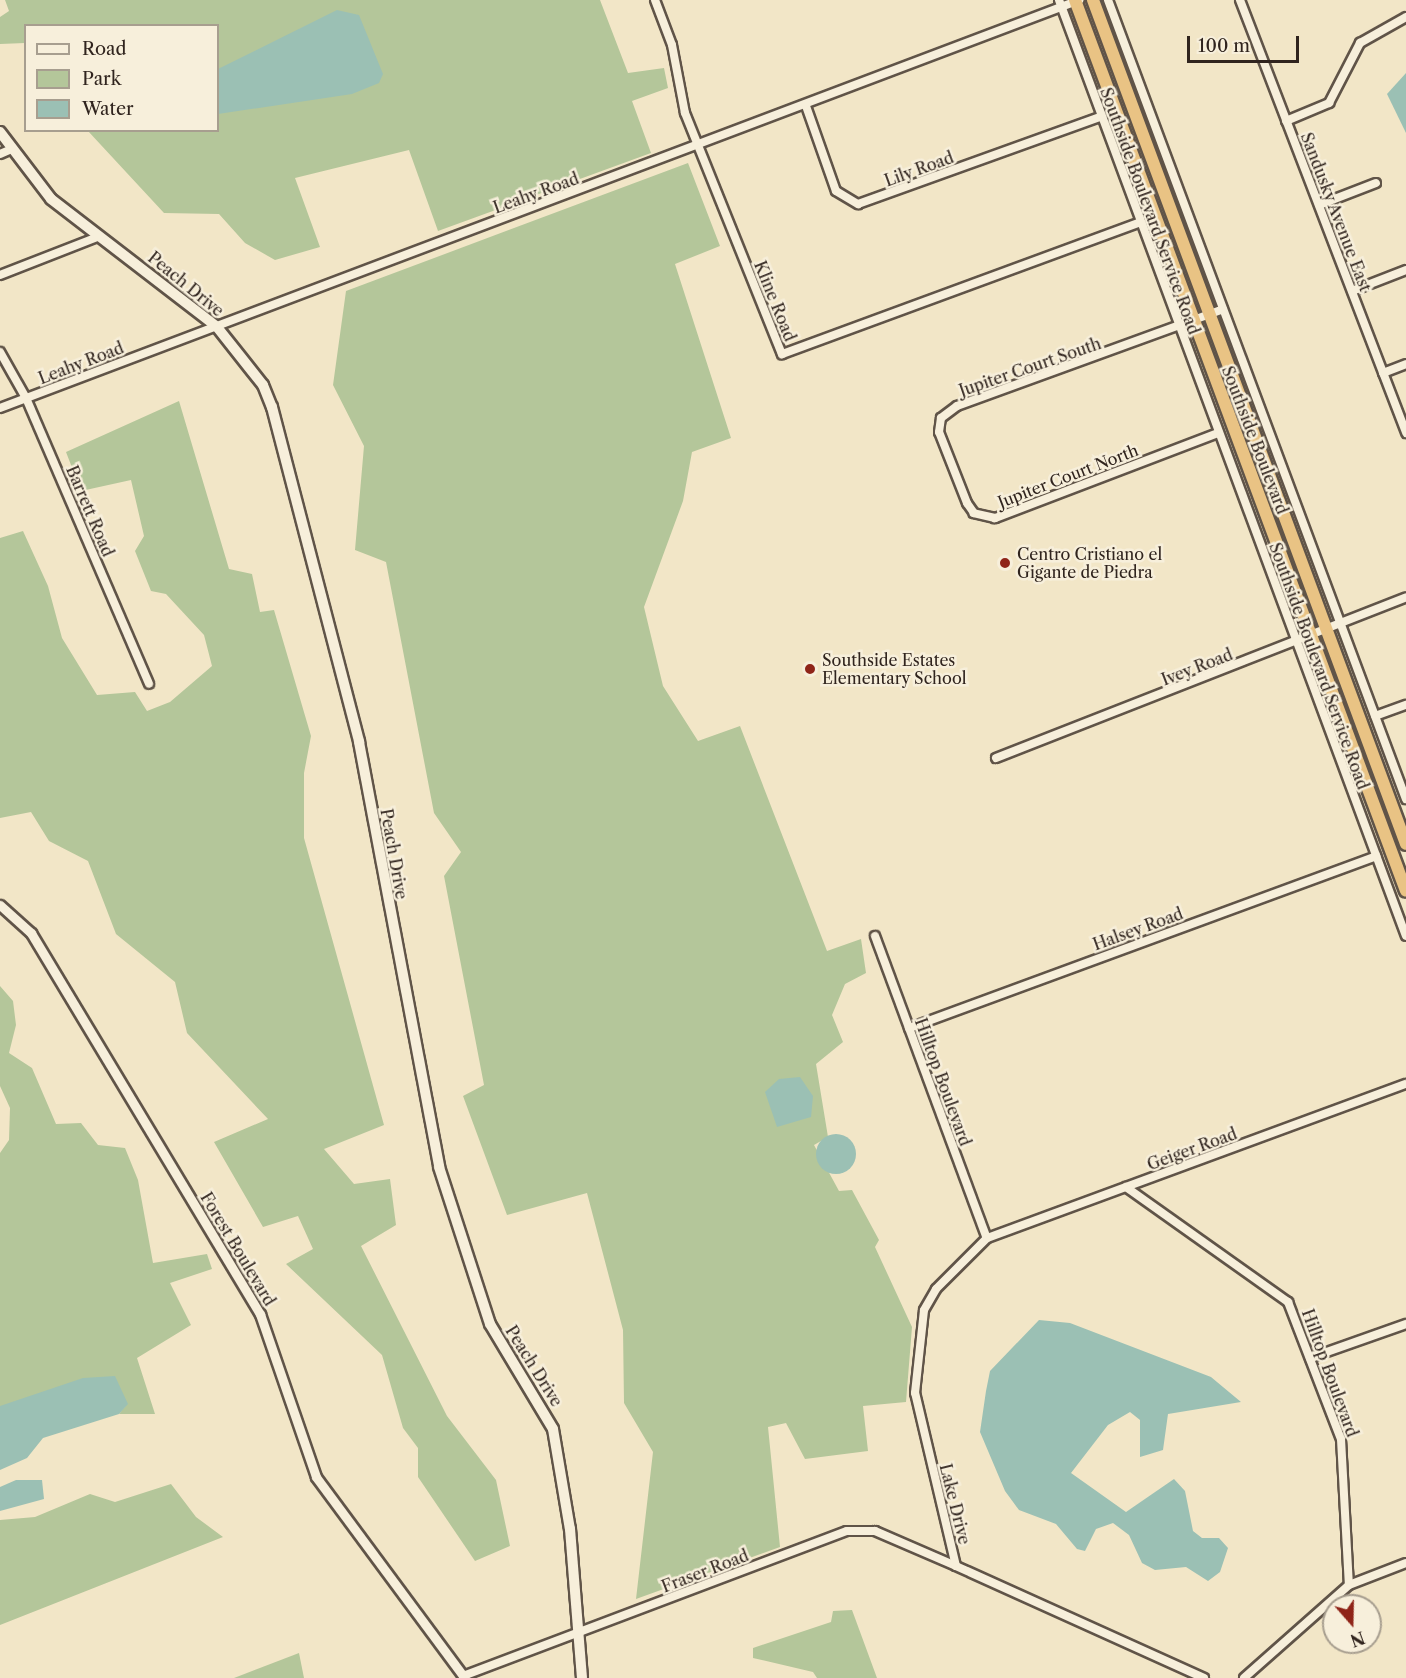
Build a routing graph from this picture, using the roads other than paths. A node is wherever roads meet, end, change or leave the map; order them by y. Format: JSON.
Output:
{"nodes":[{"id":1,"x":655,"y":0,"type":"edge"},
{"id":2,"x":1059,"y":0,"type":"edge"},
{"id":3,"x":1093,"y":0,"type":"edge"},
{"id":4,"x":1108,"y":0,"type":"edge"},
{"id":5,"x":1240,"y":0,"type":"edge"},
{"id":6,"x":1077,"y":1,"type":"edge"},
{"id":7,"x":1062,"y":11,"type":"junction"},
{"id":8,"x":1406,"y":17,"type":"edge"},
{"id":9,"x":806,"y":106,"type":"junction"},
{"id":10,"x":1100,"y":117,"type":"junction"},
{"id":11,"x":1286,"y":121,"type":"junction"},
{"id":12,"x":0,"y":132,"type":"edge"},
{"id":13,"x":698,"y":147,"type":"junction"},
{"id":14,"x":12,"y":149,"type":"junction"},
{"id":15,"x":0,"y":154,"type":"edge"},
{"id":16,"x":1376,"y":183,"type":"dead end"},
{"id":17,"x":1319,"y":205,"type":"junction"},
{"id":18,"x":1140,"y":222,"type":"junction"},
{"id":19,"x":100,"y":236,"type":"junction"},
{"id":20,"x":1406,"y":270,"type":"edge"},
{"id":21,"x":0,"y":275,"type":"edge"},
{"id":22,"x":1352,"y":291,"type":"junction"},
{"id":23,"x":1222,"y":309,"type":"junction"},
{"id":24,"x":1208,"y":315,"type":"junction"},
{"id":25,"x":1193,"y":322,"type":"junction"},
{"id":26,"x":217,"y":327,"type":"junction"},
{"id":27,"x":1179,"y":328,"type":"junction"},
{"id":28,"x":0,"y":352,"type":"edge"},
{"id":29,"x":1406,"y":364,"type":"edge"},
{"id":30,"x":1383,"y":373,"type":"junction"},
{"id":31,"x":26,"y":398,"type":"junction"},
{"id":32,"x":0,"y":408,"type":"edge"},
{"id":33,"x":1218,"y":433,"type":"junction"},
{"id":34,"x":1406,"y":433,"type":"edge"},
{"id":35,"x":953,"y":467,"type":"joint"},
{"id":36,"x":1406,"y":597,"type":"edge"},
{"id":37,"x":1341,"y":624,"type":"junction"},
{"id":38,"x":1326,"y":630,"type":"junction"},
{"id":39,"x":1311,"y":637,"type":"junction"},
{"id":40,"x":1296,"y":643,"type":"junction"},
{"id":41,"x":149,"y":684,"type":"dead end"},
{"id":42,"x":1406,"y":705,"type":"edge"},
{"id":43,"x":1375,"y":716,"type":"junction"},
{"id":44,"x":996,"y":758,"type":"dead end"},
{"id":45,"x":1406,"y":799,"type":"edge"},
{"id":46,"x":1406,"y":844,"type":"edge"},
{"id":47,"x":1376,"y":856,"type":"junction"},
{"id":48,"x":1406,"y":891,"type":"edge"},
{"id":49,"x":0,"y":905,"type":"edge"},
{"id":50,"x":875,"y":936,"type":"dead end"},
{"id":51,"x":1406,"y":936,"type":"edge"},
{"id":52,"x":909,"y":1028,"type":"junction"},
{"id":53,"x":1406,"y":1084,"type":"edge"},
{"id":54,"x":1126,"y":1188,"type":"junction"},
{"id":55,"x":987,"y":1238,"type":"junction"},
{"id":56,"x":1406,"y":1324,"type":"edge"},
{"id":57,"x":1310,"y":1358,"type":"junction"},
{"id":58,"x":1406,"y":1563,"type":"edge"},
{"id":59,"x":956,"y":1566,"type":"junction"},
{"id":60,"x":1349,"y":1585,"type":"junction"},
{"id":61,"x":576,"y":1634,"type":"junction"},
{"id":62,"x":464,"y":1677,"type":"edge"},
{"id":63,"x":582,"y":1678,"type":"edge"},
{"id":64,"x":1204,"y":1678,"type":"edge"},
{"id":65,"x":1244,"y":1678,"type":"edge"}],
"edges":[{"from":1,"to":13,"type":"street","name":"Kline Road"},
{"from":2,"to":7,"type":"street","name":"Southside Boulevard Service Road"},
{"from":3,"to":24,"type":"highway","name":"Southside Boulevard"},
{"from":4,"to":23,"type":"street","name":"Southside Boulevard Service Road"},
{"from":5,"to":11,"type":"street","name":"Sandusky Avenue East"},
{"from":6,"to":7,"type":"street","name":"Leahy Road"},
{"from":6,"to":25,"type":"highway","name":"Southside Boulevard"},
{"from":7,"to":9,"type":"street","name":"Leahy Road"},
{"from":7,"to":10,"type":"street","name":"Southside Boulevard Service Road"},
{"from":8,"to":11,"type":"street"},
{"from":9,"to":10,"type":"street","name":"Lily Road"},
{"from":9,"to":13,"type":"street","name":"Leahy Road"},
{"from":10,"to":18,"type":"street","name":"Southside Boulevard Service Road"},
{"from":11,"to":17,"type":"street","name":"Sandusky Avenue East"},
{"from":12,"to":14,"type":"main road","name":"Peach Drive"},
{"from":13,"to":18,"type":"street","name":"Kline Road"},
{"from":13,"to":26,"type":"street","name":"Leahy Road"},
{"from":14,"to":15,"type":"street"},
{"from":14,"to":19,"type":"main road","name":"Peach Drive"},
{"from":16,"to":17,"type":"street"},
{"from":17,"to":22,"type":"street","name":"Sandusky Avenue East"},
{"from":18,"to":27,"type":"street","name":"Southside Boulevard Service Road"},
{"from":19,"to":21,"type":"street"},
{"from":19,"to":26,"type":"main road","name":"Peach Drive"},
{"from":20,"to":22,"type":"street"},
{"from":22,"to":30,"type":"street","name":"Sandusky Avenue East"},
{"from":23,"to":24,"type":"street","name":"Jupiter Court South"},
{"from":23,"to":37,"type":"street","name":"Southside Boulevard Service Road"},
{"from":24,"to":25,"type":"street","name":"Jupiter Court South"},
{"from":24,"to":38,"type":"highway","name":"Southside Boulevard"},
{"from":25,"to":27,"type":"street","name":"Jupiter Court South"},
{"from":25,"to":39,"type":"highway","name":"Southside Boulevard"},
{"from":26,"to":31,"type":"street","name":"Leahy Road"},
{"from":26,"to":61,"type":"main road","name":"Peach Drive"},
{"from":27,"to":33,"type":"street","name":"Southside Boulevard Service Road"},
{"from":27,"to":35,"type":"street","name":"Jupiter Court South"},
{"from":28,"to":31,"type":"street","name":"Barrett Road"},
{"from":29,"to":30,"type":"street"},
{"from":30,"to":34,"type":"street","name":"Sandusky Avenue East"},
{"from":31,"to":32,"type":"street","name":"Leahy Road"},
{"from":31,"to":41,"type":"street","name":"Barrett Road"},
{"from":33,"to":35,"type":"street","name":"Jupiter Court North"},
{"from":33,"to":40,"type":"street","name":"Southside Boulevard Service Road"},
{"from":36,"to":37,"type":"street","name":"Ivey Road"},
{"from":37,"to":38,"type":"street","name":"Ivey Road"},
{"from":37,"to":43,"type":"street","name":"Southside Boulevard Service Road"},
{"from":38,"to":39,"type":"street","name":"Ivey Road"},
{"from":38,"to":46,"type":"highway","name":"Southside Boulevard"},
{"from":39,"to":40,"type":"street","name":"Ivey Road"},
{"from":39,"to":48,"type":"highway","name":"Southside Boulevard"},
{"from":40,"to":44,"type":"street","name":"Ivey Road"},
{"from":40,"to":47,"type":"street","name":"Southside Boulevard Service Road"},
{"from":42,"to":43,"type":"street"},
{"from":43,"to":45,"type":"street","name":"Southside Boulevard Service Road"},
{"from":47,"to":51,"type":"street","name":"Southside Boulevard Service Road"},
{"from":47,"to":52,"type":"street","name":"Halsey Road"},
{"from":49,"to":62,"type":"street","name":"Forest Boulevard"},
{"from":50,"to":52,"type":"street","name":"Hilltop Boulevard"},
{"from":52,"to":55,"type":"street","name":"Hilltop Boulevard"},
{"from":53,"to":54,"type":"street","name":"Geiger Road"},
{"from":54,"to":55,"type":"street","name":"Geiger Road"},
{"from":54,"to":57,"type":"street","name":"Hilltop Boulevard"},
{"from":55,"to":59,"type":"street","name":"Lake Drive"},
{"from":56,"to":57,"type":"street"},
{"from":57,"to":60,"type":"street","name":"Hilltop Boulevard"},
{"from":58,"to":60,"type":"street"},
{"from":59,"to":61,"type":"street","name":"Fraser Road"},
{"from":59,"to":64,"type":"street","name":"Lake Drive"},
{"from":60,"to":65,"type":"street"},
{"from":61,"to":62,"type":"street","name":"Fraser Road"},
{"from":61,"to":63,"type":"main road","name":"Peach Drive"}]}
